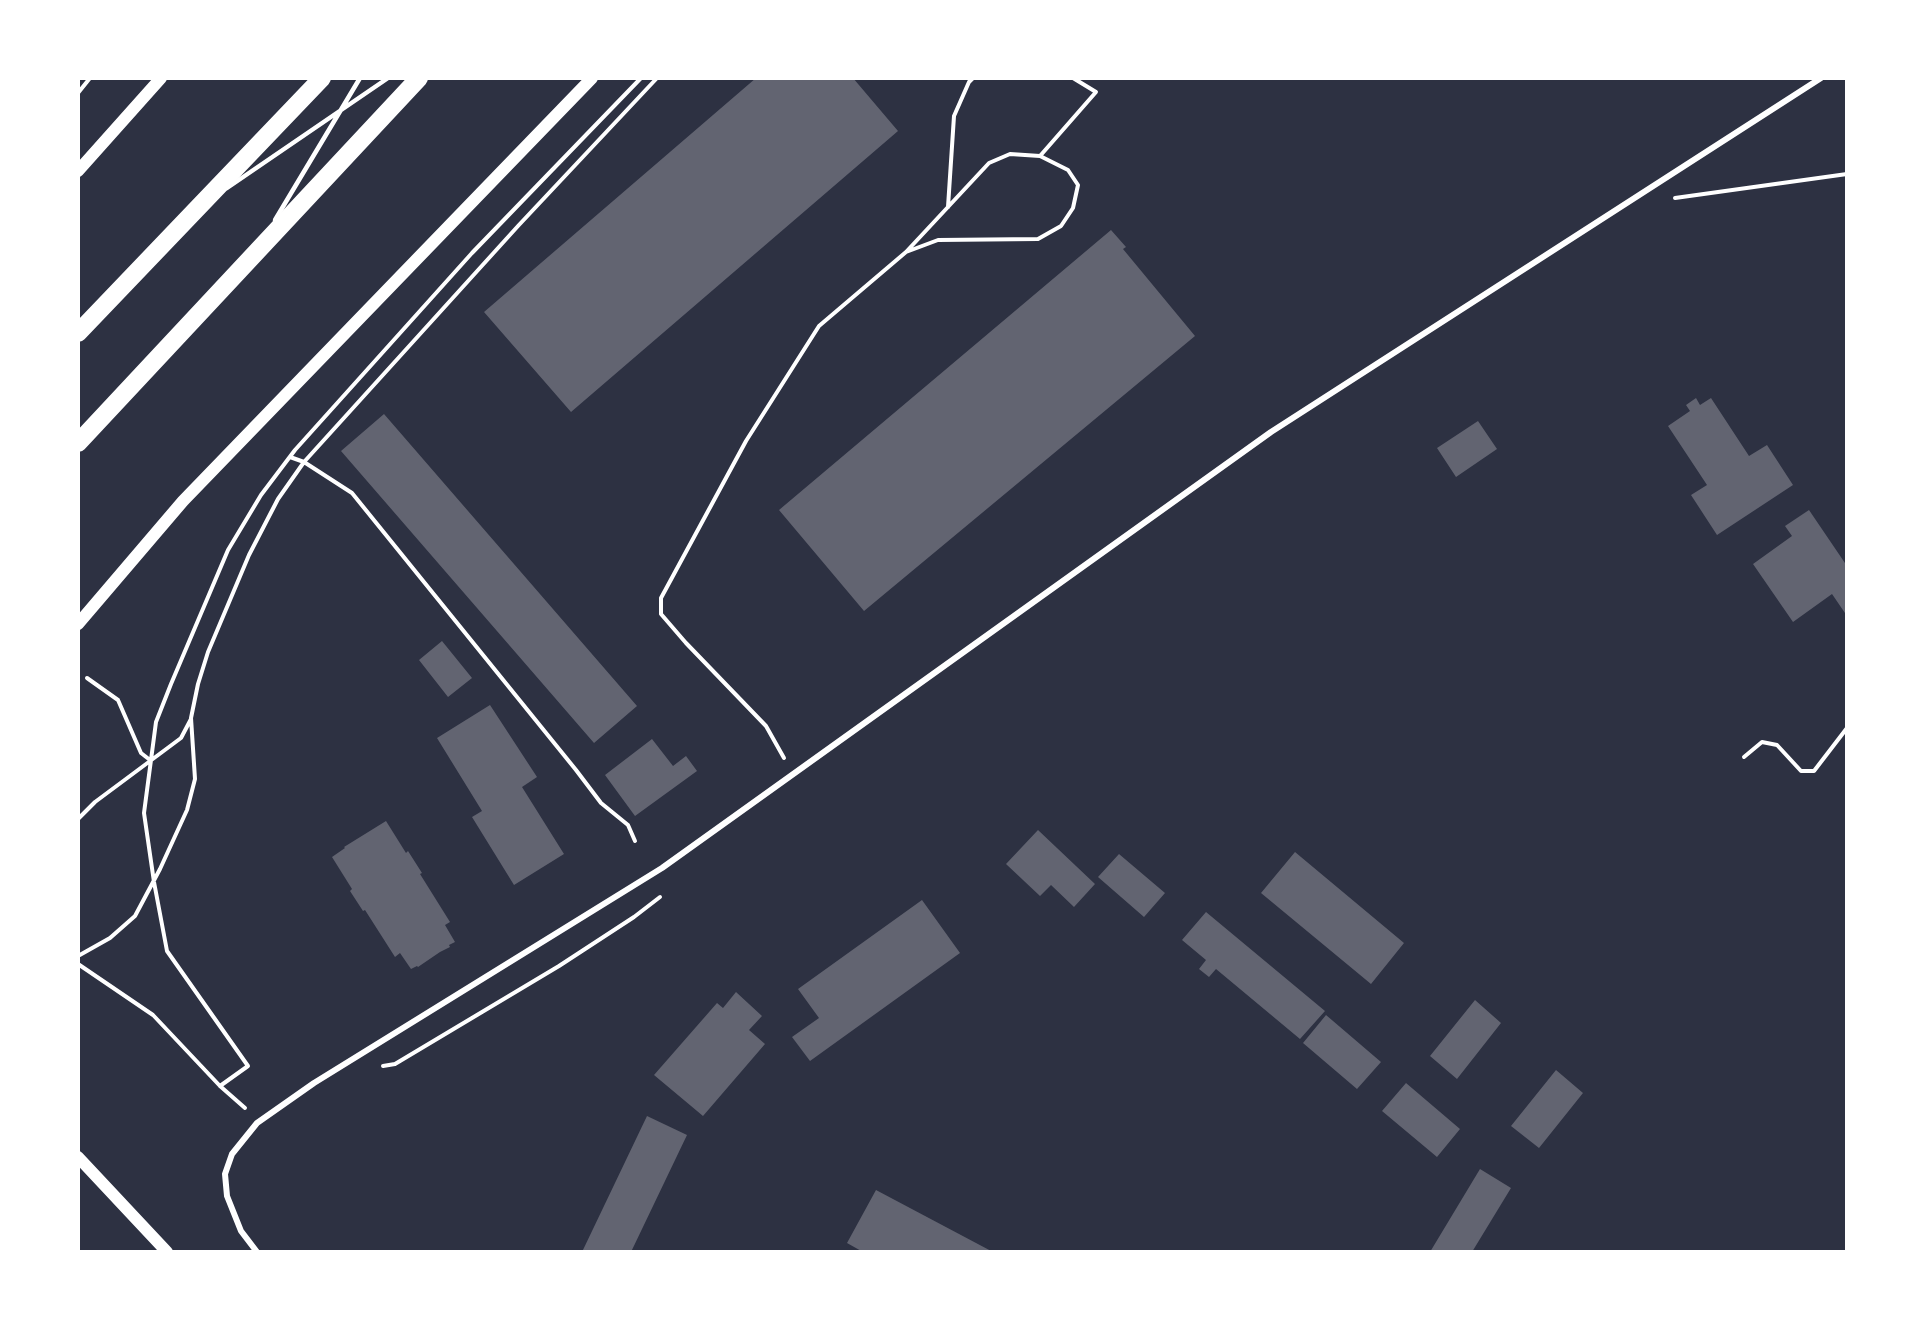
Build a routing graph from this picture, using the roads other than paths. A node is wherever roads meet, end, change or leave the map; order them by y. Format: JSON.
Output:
{"nodes":[{"id":1,"x":161,"y":78,"type":"edge"},
{"id":2,"x":322,"y":78,"type":"edge"},
{"id":3,"x":360,"y":78,"type":"edge"},
{"id":4,"x":388,"y":78,"type":"edge"},
{"id":5,"x":419,"y":78,"type":"edge"},
{"id":6,"x":591,"y":78,"type":"edge"},
{"id":7,"x":1821,"y":78,"type":"edge"},
{"id":8,"x":340,"y":111,"type":"junction"},
{"id":9,"x":78,"y":171,"type":"edge"},
{"id":10,"x":198,"y":208,"type":"junction"},
{"id":11,"x":256,"y":253,"type":"junction"},
{"id":12,"x":78,"y":333,"type":"edge"},
{"id":13,"x":78,"y":443,"type":"edge"},
{"id":14,"x":78,"y":624,"type":"edge"},
{"id":15,"x":78,"y":1157,"type":"edge"},
{"id":16,"x":167,"y":1252,"type":"edge"},
{"id":17,"x":257,"y":1252,"type":"edge"}],
"edges":[{"from":1,"to":9,"type":"main road"},
{"from":2,"to":10,"type":"highway"},
{"from":3,"to":8,"type":"lane"},
{"from":4,"to":8,"type":"lane"},
{"from":5,"to":11,"type":"highway"},
{"from":6,"to":14,"type":"main road"},
{"from":7,"to":17,"type":"street"},
{"from":8,"to":10,"type":"lane"},
{"from":8,"to":11,"type":"lane"},
{"from":10,"to":12,"type":"highway"},
{"from":11,"to":13,"type":"highway"},
{"from":15,"to":16,"type":"main road"}]}
